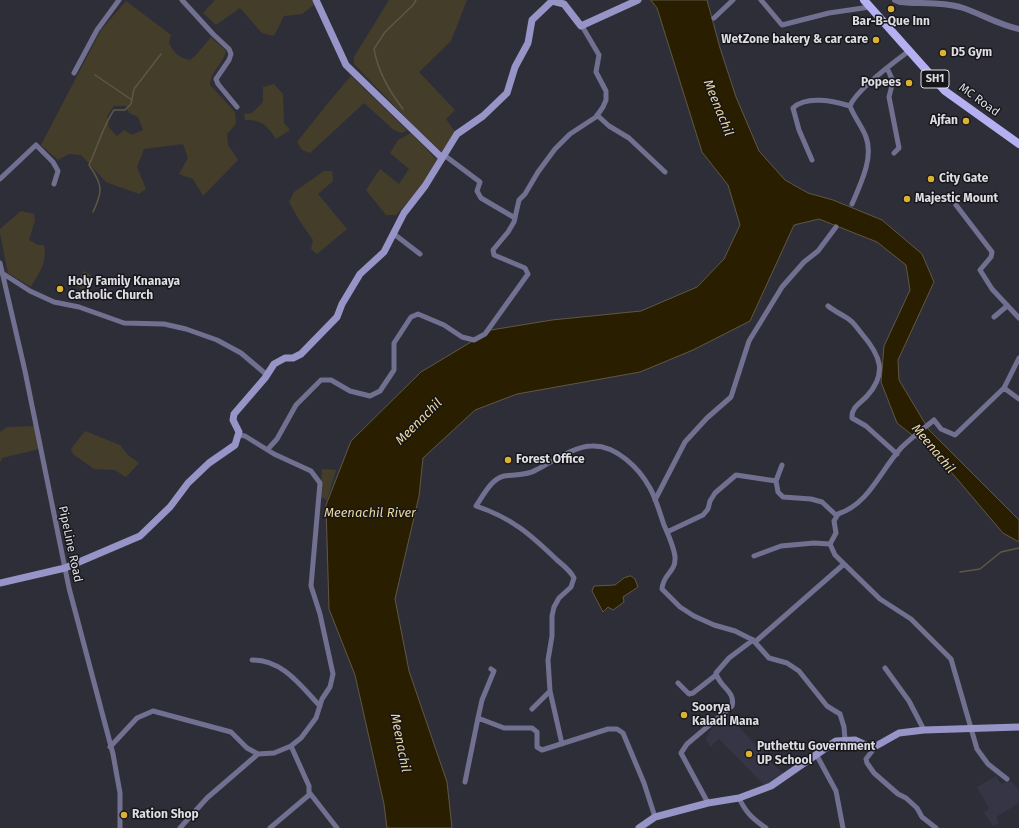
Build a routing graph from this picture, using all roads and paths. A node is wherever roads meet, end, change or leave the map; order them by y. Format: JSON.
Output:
{"nodes":[{"id":1,"x":119,"y":0,"type":"edge"},
{"id":2,"x":182,"y":0,"type":"edge"},
{"id":3,"x":316,"y":0,"type":"edge"},
{"id":4,"x":637,"y":0,"type":"edge"},
{"id":5,"x":733,"y":0,"type":"edge"},
{"id":6,"x":761,"y":0,"type":"edge"},
{"id":7,"x":864,"y":0,"type":"edge"},
{"id":8,"x":895,"y":0,"type":"edge"},
{"id":9,"x":566,"y":2,"type":"edge"},
{"id":10,"x":944,"y":2,"type":"edge"},
{"id":11,"x":870,"y":7,"type":"junction"},
{"id":12,"x":714,"y":18,"type":"dead end"},
{"id":13,"x":582,"y":26,"type":"junction"},
{"id":14,"x":1019,"y":29,"type":"edge"},
{"id":15,"x":909,"y":51,"type":"junction"},
{"id":16,"x":887,"y":68,"type":"junction"},
{"id":17,"x":74,"y":73,"type":"dead end"},
{"id":18,"x":850,"y":106,"type":"junction"},
{"id":19,"x":237,"y":107,"type":"dead end"},
{"id":20,"x":597,"y":115,"type":"junction"},
{"id":21,"x":1019,"y":144,"type":"edge"},
{"id":22,"x":894,"y":153,"type":"dead end"},
{"id":23,"x":443,"y":157,"type":"junction"},
{"id":24,"x":812,"y":160,"type":"dead end"},
{"id":25,"x":665,"y":172,"type":"dead end"},
{"id":26,"x":0,"y":179,"type":"edge"},
{"id":27,"x":54,"y":184,"type":"dead end"},
{"id":28,"x":852,"y":204,"type":"dead end"},
{"id":29,"x":956,"y":205,"type":"dead end"},
{"id":30,"x":515,"y":218,"type":"junction"},
{"id":31,"x":836,"y":226,"type":"dead end"},
{"id":32,"x":394,"y":234,"type":"junction"},
{"id":33,"x":420,"y":254,"type":"dead end"},
{"id":34,"x":0,"y":263,"type":"edge"},
{"id":35,"x":2,"y":273,"type":"junction"},
{"id":36,"x":828,"y":306,"type":"dead end"},
{"id":37,"x":1007,"y":306,"type":"junction"},
{"id":38,"x":994,"y":317,"type":"dead end"},
{"id":39,"x":1019,"y":318,"type":"edge"},
{"id":40,"x":1019,"y":358,"type":"edge"},
{"id":41,"x":267,"y":375,"type":"junction"},
{"id":42,"x":1004,"y":388,"type":"junction"},
{"id":43,"x":1019,"y":399,"type":"edge"},
{"id":44,"x":239,"y":435,"type":"junction"},
{"id":45,"x":268,"y":449,"type":"junction"},
{"id":46,"x":897,"y":454,"type":"junction"},
{"id":47,"x":782,"y":465,"type":"dead end"},
{"id":48,"x":776,"y":482,"type":"junction"},
{"id":49,"x":655,"y":500,"type":"junction"},
{"id":50,"x":837,"y":516,"type":"junction"},
{"id":51,"x":667,"y":532,"type":"junction"},
{"id":52,"x":830,"y":544,"type":"junction"},
{"id":53,"x":754,"y":556,"type":"dead end"},
{"id":54,"x":844,"y":564,"type":"junction"},
{"id":55,"x":65,"y":568,"type":"junction"},
{"id":56,"x":0,"y":583,"type":"edge"},
{"id":57,"x":754,"y":641,"type":"junction"},
{"id":58,"x":252,"y":660,"type":"dead end"},
{"id":59,"x":886,"y":668,"type":"dead end"},
{"id":60,"x":491,"y":669,"type":"dead end"},
{"id":61,"x":716,"y":675,"type":"junction"},
{"id":62,"x":678,"y":683,"type":"dead end"},
{"id":63,"x":550,"y":691,"type":"junction"},
{"id":64,"x":320,"y":706,"type":"junction"},
{"id":65,"x":532,"y":710,"type":"dead end"},
{"id":66,"x":478,"y":718,"type":"junction"},
{"id":67,"x":1019,"y":727,"type":"edge"},
{"id":68,"x":972,"y":729,"type":"junction"},
{"id":69,"x":924,"y":730,"type":"junction"},
{"id":70,"x":845,"y":739,"type":"junction"},
{"id":71,"x":562,"y":744,"type":"junction"},
{"id":72,"x":292,"y":746,"type":"junction"},
{"id":73,"x":876,"y":746,"type":"junction"},
{"id":74,"x":110,"y":747,"type":"junction"},
{"id":75,"x":258,"y":754,"type":"junction"},
{"id":76,"x":816,"y":754,"type":"junction"},
{"id":77,"x":1007,"y":780,"type":"dead end"},
{"id":78,"x":466,"y":782,"type":"dead end"},
{"id":79,"x":309,"y":792,"type":"junction"},
{"id":80,"x":739,"y":798,"type":"junction"},
{"id":81,"x":708,"y":803,"type":"junction"},
{"id":82,"x":655,"y":817,"type":"junction"},
{"id":83,"x":120,"y":828,"type":"edge"},
{"id":84,"x":180,"y":828,"type":"edge"},
{"id":85,"x":270,"y":828,"type":"edge"},
{"id":86,"x":337,"y":828,"type":"edge"},
{"id":87,"x":639,"y":828,"type":"edge"},
{"id":88,"x":766,"y":828,"type":"edge"},
{"id":89,"x":843,"y":828,"type":"edge"},
{"id":90,"x":936,"y":828,"type":"edge"}],
"edges":[{"from":1,"to":17,"type":"street"},
{"from":2,"to":19,"type":"street"},
{"from":3,"to":23,"type":"main road"},
{"from":4,"to":13,"type":"main road"},
{"from":5,"to":12,"type":"street"},
{"from":6,"to":11,"type":"street"},
{"from":7,"to":11,"type":"main road","name":"MC Road","number":"SH1"},
{"from":8,"to":10,"type":"street"},
{"from":9,"to":13,"type":"main road"},
{"from":9,"to":23,"type":"main road"},
{"from":10,"to":14,"type":"street"},
{"from":11,"to":15,"type":"main road","name":"MC Road","number":"SH1"},
{"from":13,"to":20,"type":"street"},
{"from":15,"to":16,"type":"street"},
{"from":15,"to":21,"type":"main road","name":"MC Road","number":"SH1"},
{"from":16,"to":18,"type":"street"},
{"from":16,"to":22,"type":"street"},
{"from":18,"to":24,"type":"street"},
{"from":18,"to":28,"type":"street"},
{"from":20,"to":25,"type":"street"},
{"from":20,"to":30,"type":"street"},
{"from":23,"to":30,"type":"street"},
{"from":23,"to":32,"type":"main road"},
{"from":26,"to":27,"type":"street"},
{"from":29,"to":37,"type":"street"},
{"from":30,"to":45,"type":"street"},
{"from":31,"to":49,"type":"street"},
{"from":32,"to":33,"type":"street"},
{"from":32,"to":41,"type":"main road"},
{"from":34,"to":35,"type":"street","name":"PipeLine Road"},
{"from":35,"to":41,"type":"street"},
{"from":35,"to":55,"type":"street","name":"PipeLine Road"},
{"from":36,"to":46,"type":"street"},
{"from":37,"to":38,"type":"street"},
{"from":37,"to":39,"type":"street"},
{"from":40,"to":42,"type":"street"},
{"from":41,"to":44,"type":"main road"},
{"from":42,"to":43,"type":"street"},
{"from":42,"to":46,"type":"street"},
{"from":44,"to":45,"type":"street"},
{"from":44,"to":55,"type":"main road"},
{"from":45,"to":64,"type":"street"},
{"from":46,"to":50,"type":"street"},
{"from":47,"to":48,"type":"street"},
{"from":48,"to":50,"type":"street"},
{"from":48,"to":51,"type":"street"},
{"from":49,"to":51,"type":"street"},
{"from":49,"to":63,"type":"street"},
{"from":50,"to":52,"type":"street"},
{"from":51,"to":57,"type":"street"},
{"from":52,"to":53,"type":"street"},
{"from":52,"to":54,"type":"street"},
{"from":54,"to":57,"type":"street"},
{"from":54,"to":68,"type":"street"},
{"from":55,"to":56,"type":"main road"},
{"from":55,"to":74,"type":"street","name":"PipeLine Road"},
{"from":57,"to":61,"type":"street"},
{"from":57,"to":70,"type":"street"},
{"from":58,"to":64,"type":"street"},
{"from":59,"to":69,"type":"street"},
{"from":60,"to":66,"type":"street"},
{"from":61,"to":62,"type":"street"},
{"from":61,"to":81,"type":"street"},
{"from":63,"to":65,"type":"street"},
{"from":63,"to":71,"type":"street"},
{"from":64,"to":72,"type":"street"},
{"from":66,"to":71,"type":"street"},
{"from":66,"to":78,"type":"street"},
{"from":67,"to":68,"type":"main road"},
{"from":68,"to":69,"type":"main road"},
{"from":68,"to":77,"type":"street"},
{"from":69,"to":73,"type":"main road"},
{"from":70,"to":73,"type":"main road"},
{"from":70,"to":76,"type":"main road"},
{"from":71,"to":82,"type":"street"},
{"from":72,"to":75,"type":"street"},
{"from":72,"to":79,"type":"street"},
{"from":73,"to":90,"type":"street"},
{"from":74,"to":75,"type":"street"},
{"from":74,"to":83,"type":"street","name":"PipeLine Road"},
{"from":75,"to":84,"type":"street"},
{"from":76,"to":80,"type":"main road"},
{"from":76,"to":89,"type":"street"},
{"from":79,"to":85,"type":"street"},
{"from":79,"to":86,"type":"street"},
{"from":80,"to":81,"type":"main road"},
{"from":80,"to":88,"type":"street"},
{"from":81,"to":82,"type":"main road"},
{"from":82,"to":87,"type":"main road"}]}
